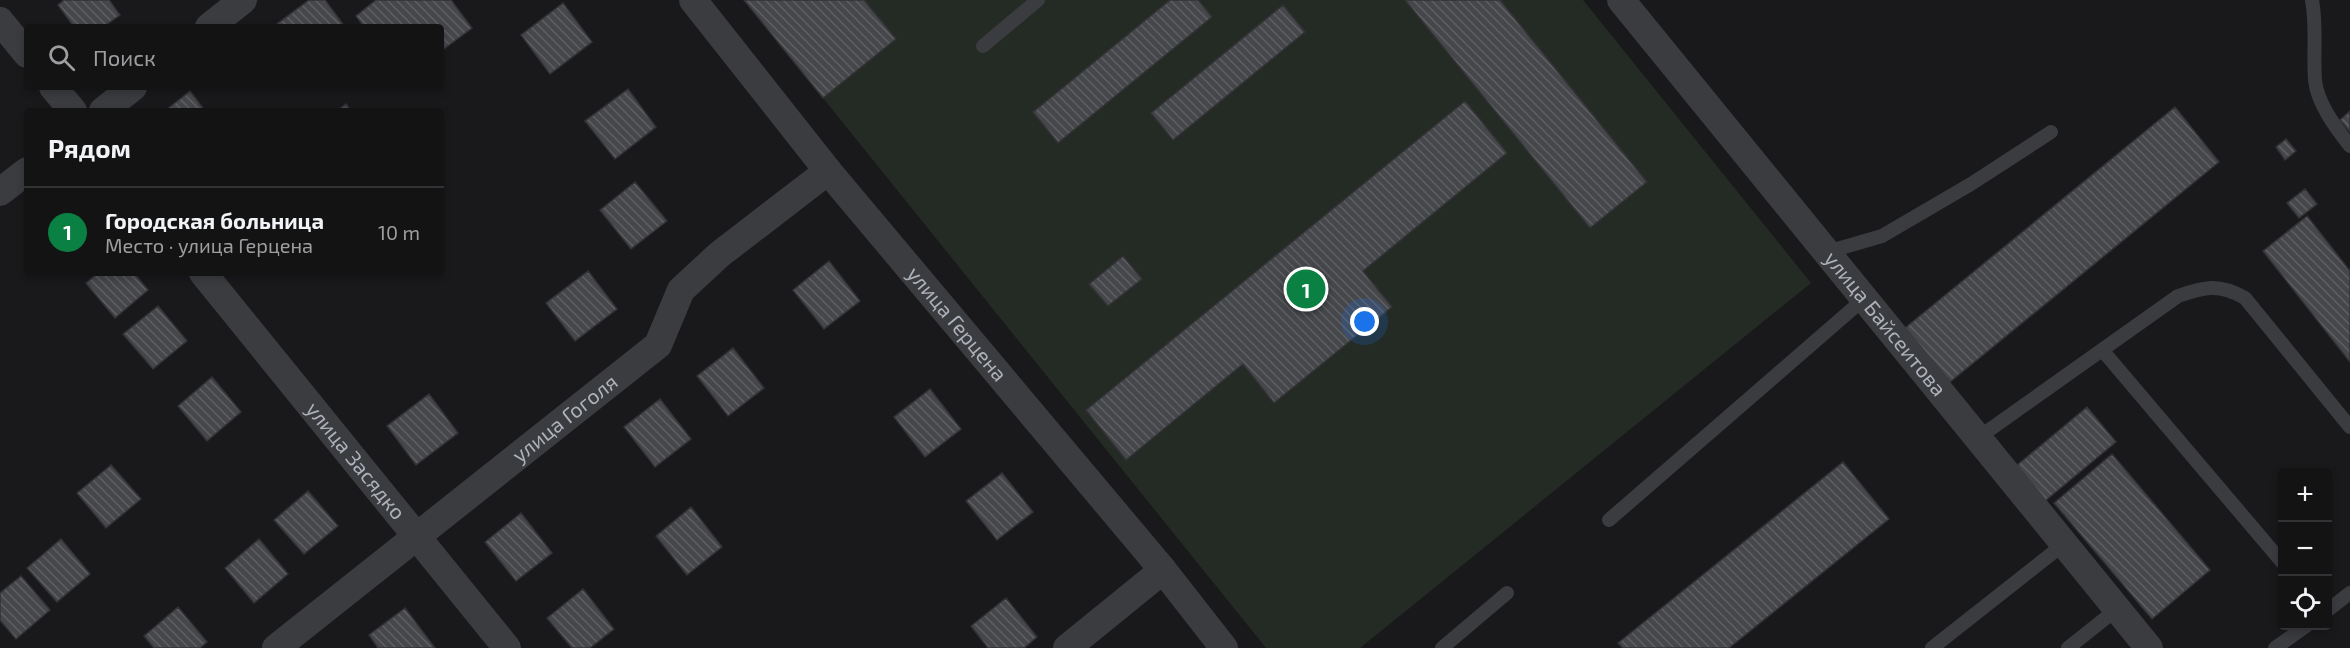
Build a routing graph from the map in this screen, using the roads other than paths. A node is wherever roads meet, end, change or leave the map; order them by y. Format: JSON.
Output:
{"nodes":[{"id":1,"x":243,"y":0,"type":"edge"},
{"id":2,"x":693,"y":0,"type":"edge"},
{"id":3,"x":1038,"y":0,"type":"edge"},
{"id":4,"x":1621,"y":0,"type":"edge"},
{"id":5,"x":2312,"y":0,"type":"edge"},
{"id":6,"x":0,"y":21,"type":"edge"},
{"id":7,"x":213,"y":24,"type":"edge"},
{"id":8,"x":983,"y":46,"type":"dead end"},
{"id":9,"x":24,"y":50,"type":"edge"},
{"id":10,"x":56,"y":90,"type":"edge"},
{"id":11,"x":129,"y":90,"type":"edge"},
{"id":12,"x":70,"y":108,"type":"edge"},
{"id":13,"x":107,"y":108,"type":"edge"},
{"id":14,"x":2051,"y":132,"type":"dead end"},
{"id":15,"x":2350,"y":146,"type":"edge"},
{"id":16,"x":828,"y":171,"type":"junction"},
{"id":17,"x":24,"y":173,"type":"edge"},
{"id":18,"x":0,"y":192,"type":"edge"},
{"id":19,"x":1827,"y":252,"type":"junction"},
{"id":20,"x":205,"y":276,"type":"edge"},
{"id":21,"x":1865,"y":298,"type":"junction"},
{"id":22,"x":2103,"y":351,"type":"junction"},
{"id":23,"x":2350,"y":427,"type":"edge"},
{"id":24,"x":1978,"y":438,"type":"junction"},
{"id":25,"x":1609,"y":520,"type":"dead end"},
{"id":26,"x":416,"y":536,"type":"junction"},
{"id":27,"x":2064,"y":544,"type":"junction"},
{"id":28,"x":2278,"y":556,"type":"edge"},
{"id":29,"x":1163,"y":570,"type":"junction"},
{"id":30,"x":1507,"y":593,"type":"dead end"},
{"id":31,"x":2350,"y":593,"type":"edge"},
{"id":32,"x":2332,"y":607,"type":"edge"},
{"id":33,"x":2117,"y":609,"type":"junction"},
{"id":34,"x":2300,"y":630,"type":"edge"},
{"id":35,"x":276,"y":648,"type":"edge"},
{"id":36,"x":507,"y":648,"type":"edge"},
{"id":37,"x":1067,"y":648,"type":"edge"},
{"id":38,"x":1224,"y":648,"type":"edge"},
{"id":39,"x":1442,"y":648,"type":"edge"},
{"id":40,"x":1932,"y":648,"type":"edge"},
{"id":41,"x":2068,"y":648,"type":"edge"},
{"id":42,"x":2149,"y":648,"type":"edge"},
{"id":43,"x":2275,"y":648,"type":"edge"}],
"edges":[{"from":1,"to":7,"type":"street"},
{"from":2,"to":16,"type":"street","name":"улица Герцена"},
{"from":3,"to":8,"type":"lane"},
{"from":4,"to":19,"type":"street","name":"улица Байсеитова"},
{"from":5,"to":15,"type":"lane"},
{"from":6,"to":9,"type":"street"},
{"from":10,"to":12,"type":"street"},
{"from":11,"to":13,"type":"street"},
{"from":14,"to":19,"type":"lane"},
{"from":16,"to":26,"type":"street","name":"улица Гоголя"},
{"from":16,"to":29,"type":"street","name":"улица Герцена"},
{"from":17,"to":18,"type":"street"},
{"from":19,"to":21,"type":"street","name":"улица Байсеитова"},
{"from":20,"to":26,"type":"street","name":"улица Засядко"},
{"from":21,"to":24,"type":"street","name":"улица Байсеитова"},
{"from":21,"to":25,"type":"lane"},
{"from":22,"to":23,"type":"lane"},
{"from":22,"to":24,"type":"lane"},
{"from":22,"to":28,"type":"lane"},
{"from":24,"to":27,"type":"street","name":"улица Байсеитова"},
{"from":26,"to":35,"type":"street","name":"улица Гоголя"},
{"from":26,"to":36,"type":"street","name":"улица Засядко"},
{"from":27,"to":33,"type":"street","name":"улица Байсеитова"},
{"from":27,"to":40,"type":"lane"},
{"from":29,"to":37,"type":"street"},
{"from":29,"to":38,"type":"street","name":"улица Герцена"},
{"from":30,"to":39,"type":"lane"},
{"from":31,"to":32,"type":"lane"},
{"from":33,"to":41,"type":"lane"},
{"from":33,"to":42,"type":"street","name":"улица Байсеитова"},
{"from":34,"to":43,"type":"lane"}]}
